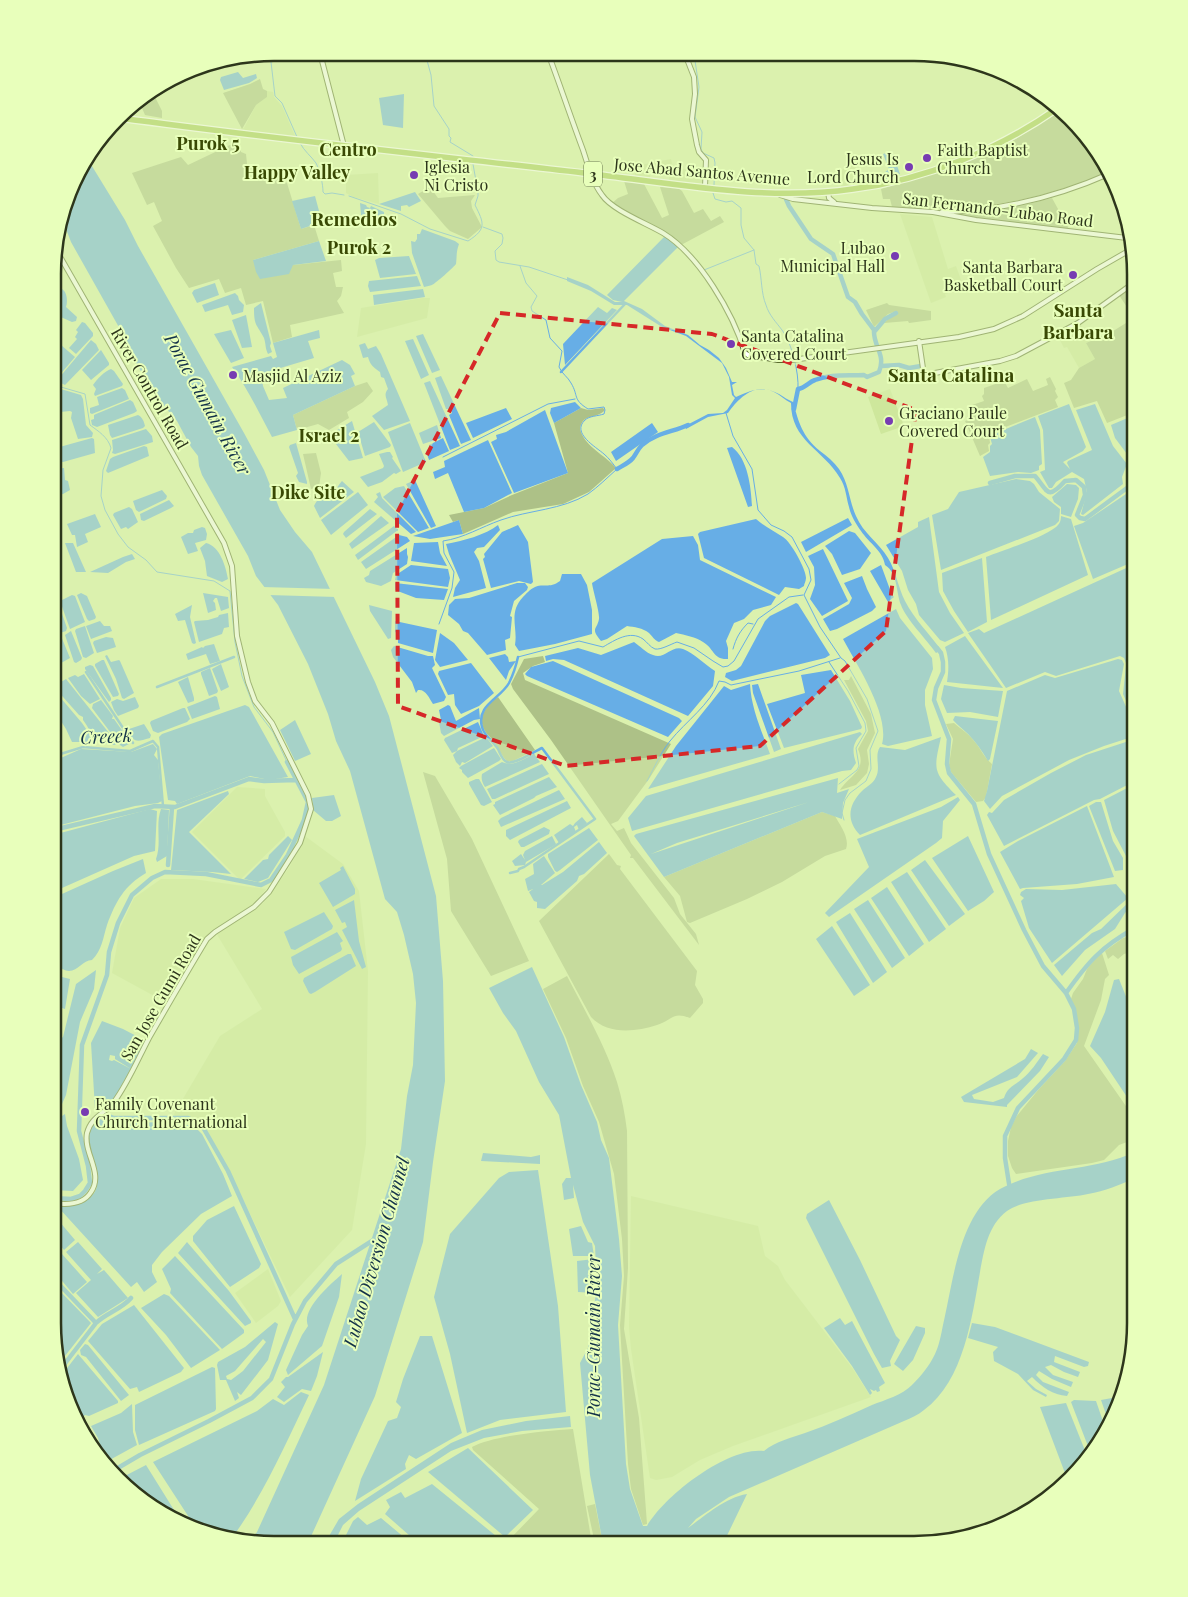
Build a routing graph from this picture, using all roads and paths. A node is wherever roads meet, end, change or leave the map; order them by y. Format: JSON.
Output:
{"nodes":[{"id":1,"x":322,"y":61,"type":"edge"},
{"id":2,"x":551,"y":61,"type":"edge"},
{"id":3,"x":688,"y":61,"type":"edge"},
{"id":4,"x":1051,"y":112,"type":"edge"},
{"id":5,"x":129,"y":119,"type":"edge"},
{"id":6,"x":344,"y":146,"type":"junction"},
{"id":7,"x":591,"y":174,"type":"junction"},
{"id":8,"x":1103,"y":176,"type":"edge"},
{"id":9,"x":705,"y":187,"type":"junction"},
{"id":10,"x":828,"y":192,"type":"junction"},
{"id":11,"x":774,"y":194,"type":"junction"},
{"id":12,"x":836,"y":204,"type":"junction"},
{"id":13,"x":934,"y":212,"type":"junction"},
{"id":14,"x":1124,"y":238,"type":"edge"},
{"id":15,"x":1125,"y":253,"type":"edge"},
{"id":16,"x":62,"y":260,"type":"edge"},
{"id":17,"x":1127,"y":288,"type":"edge"},
{"id":18,"x":919,"y":341,"type":"junction"},
{"id":19,"x":224,"y":543,"type":"joint"},
{"id":20,"x":61,"y":1203,"type":"edge"}],
"edges":[{"from":1,"to":6,"type":"street"},
{"from":2,"to":7,"type":"street"},
{"from":3,"to":9,"type":"street"},
{"from":4,"to":10,"type":"highway","name":"Jose Abad Santos Avenue","number":"3"},
{"from":5,"to":6,"type":"highway","name":"Jose Abad Santos Avenue","number":"3"},
{"from":6,"to":7,"type":"highway","name":"Jose Abad Santos Avenue","number":"3"},
{"from":7,"to":9,"type":"highway","name":"Jose Abad Santos Avenue","number":"3"},
{"from":7,"to":18,"type":"street"},
{"from":8,"to":13,"type":"street"},
{"from":9,"to":11,"type":"highway","name":"Jose Abad Santos Avenue","number":"3"},
{"from":10,"to":11,"type":"highway","name":"Jose Abad Santos Avenue","number":"3"},
{"from":10,"to":12,"type":"street"},
{"from":11,"to":12,"type":"street","name":"San Fernando-Lubao Road"},
{"from":12,"to":13,"type":"street","name":"San Fernando-Lubao Road"},
{"from":13,"to":14,"type":"street","name":"San Fernando-Lubao Road"},
{"from":15,"to":18,"type":"street"},
{"from":16,"to":19,"type":"street","name":"River Control Road"},
{"from":17,"to":18,"type":"street"},
{"from":19,"to":20,"type":"street","name":"San Jose Gumi Road"}]}
